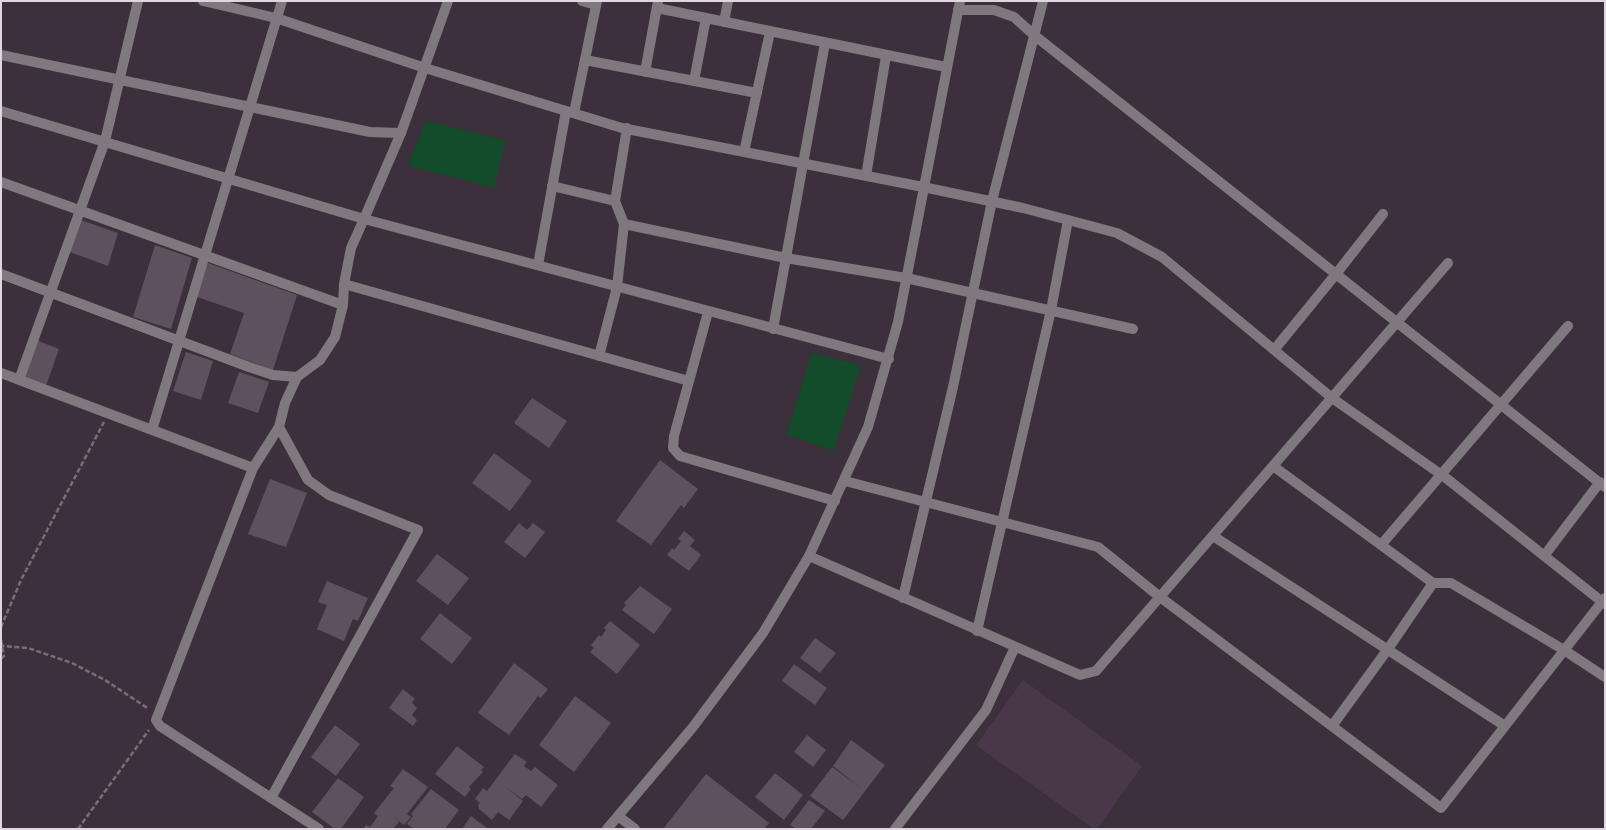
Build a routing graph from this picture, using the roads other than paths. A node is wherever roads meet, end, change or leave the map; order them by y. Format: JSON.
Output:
{"nodes":[{"id":1,"x":138,"y":1,"type":"edge"},
{"id":2,"x":204,"y":1,"type":"edge"},
{"id":3,"x":282,"y":1,"type":"edge"},
{"id":4,"x":448,"y":1,"type":"edge"},
{"id":5,"x":582,"y":1,"type":"edge"},
{"id":6,"x":728,"y":1,"type":"edge"},
{"id":7,"x":1043,"y":1,"type":"edge"},
{"id":8,"x":596,"y":3,"type":"edge"},
{"id":9,"x":657,"y":5,"type":"edge"},
{"id":10,"x":959,"y":6,"type":"edge"},
{"id":11,"x":276,"y":18,"type":"junction"},
{"id":12,"x":706,"y":18,"type":"junction"},
{"id":13,"x":724,"y":22,"type":"junction"},
{"id":14,"x":770,"y":32,"type":"junction"},
{"id":15,"x":1034,"y":35,"type":"junction"},
{"id":16,"x":826,"y":43,"type":"junction"},
{"id":17,"x":1,"y":55,"type":"edge"},
{"id":18,"x":886,"y":56,"type":"junction"},
{"id":19,"x":585,"y":60,"type":"junction"},
{"id":20,"x":946,"y":67,"type":"junction"},
{"id":21,"x":425,"y":68,"type":"junction"},
{"id":22,"x":645,"y":72,"type":"junction"},
{"id":23,"x":119,"y":79,"type":"junction"},
{"id":24,"x":694,"y":81,"type":"junction"},
{"id":25,"x":757,"y":93,"type":"junction"},
{"id":26,"x":250,"y":107,"type":"junction"},
{"id":27,"x":1,"y":110,"type":"edge"},
{"id":28,"x":570,"y":112,"type":"junction"},
{"id":29,"x":627,"y":128,"type":"junction"},
{"id":30,"x":401,"y":133,"type":"junction"},
{"id":31,"x":105,"y":141,"type":"junction"},
{"id":32,"x":744,"y":152,"type":"junction"},
{"id":33,"x":803,"y":164,"type":"junction"},
{"id":34,"x":866,"y":176,"type":"junction"},
{"id":35,"x":228,"y":178,"type":"junction"},
{"id":36,"x":1,"y":182,"type":"edge"},
{"id":37,"x":552,"y":186,"type":"junction"},
{"id":38,"x":923,"y":186,"type":"junction"},
{"id":39,"x":615,"y":201,"type":"junction"},
{"id":40,"x":992,"y":201,"type":"junction"},
{"id":41,"x":80,"y":210,"type":"junction"},
{"id":42,"x":1383,"y":214,"type":"dead end"},
{"id":43,"x":364,"y":219,"type":"junction"},
{"id":44,"x":1068,"y":220,"type":"junction"},
{"id":45,"x":624,"y":224,"type":"junction"},
{"id":46,"x":205,"y":256,"type":"junction"},
{"id":47,"x":786,"y":258,"type":"junction"},
{"id":48,"x":1448,"y":263,"type":"dead end"},
{"id":49,"x":538,"y":266,"type":"junction"},
{"id":50,"x":1,"y":274,"type":"edge"},
{"id":51,"x":1336,"y":274,"type":"junction"},
{"id":52,"x":906,"y":278,"type":"junction"},
{"id":53,"x":344,"y":284,"type":"junction"},
{"id":54,"x":617,"y":287,"type":"junction"},
{"id":55,"x":50,"y":292,"type":"junction"},
{"id":56,"x":973,"y":293,"type":"junction"},
{"id":57,"x":343,"y":305,"type":"junction"},
{"id":58,"x":1051,"y":310,"type":"junction"},
{"id":59,"x":708,"y":312,"type":"junction"},
{"id":60,"x":1397,"y":322,"type":"junction"},
{"id":61,"x":1568,"y":326,"type":"dead end"},
{"id":62,"x":773,"y":328,"type":"junction"},
{"id":63,"x":1133,"y":329,"type":"dead end"},
{"id":64,"x":179,"y":339,"type":"junction"},
{"id":65,"x":1274,"y":350,"type":"junction"},
{"id":66,"x":599,"y":356,"type":"junction"},
{"id":67,"x":889,"y":359,"type":"junction"},
{"id":68,"x":1,"y":373,"type":"edge"},
{"id":69,"x":297,"y":377,"type":"junction"},
{"id":70,"x":19,"y":380,"type":"junction"},
{"id":71,"x":689,"y":382,"type":"junction"},
{"id":72,"x":1332,"y":398,"type":"junction"},
{"id":73,"x":1501,"y":404,"type":"junction"},
{"id":74,"x":279,"y":427,"type":"junction"},
{"id":75,"x":152,"y":430,"type":"junction"},
{"id":76,"x":1273,"y":466,"type":"junction"},
{"id":77,"x":253,"y":468,"type":"junction"},
{"id":78,"x":1442,"y":475,"type":"junction"},
{"id":79,"x":845,"y":481,"type":"junction"},
{"id":80,"x":1602,"y":484,"type":"edge"},
{"id":81,"x":835,"y":501,"type":"junction"},
{"id":82,"x":926,"y":502,"type":"junction"},
{"id":83,"x":1002,"y":523,"type":"junction"},
{"id":84,"x":1213,"y":536,"type":"junction"},
{"id":85,"x":1381,"y":545,"type":"junction"},
{"id":86,"x":809,"y":556,"type":"junction"},
{"id":87,"x":1544,"y":556,"type":"junction"},
{"id":88,"x":1433,"y":583,"type":"junction"},
{"id":89,"x":1160,"y":597,"type":"junction"},
{"id":90,"x":903,"y":598,"type":"junction"},
{"id":91,"x":1604,"y":601,"type":"edge"},
{"id":92,"x":977,"y":630,"type":"junction"},
{"id":93,"x":1015,"y":647,"type":"junction"},
{"id":94,"x":1388,"y":649,"type":"junction"},
{"id":95,"x":1564,"y":650,"type":"junction"},
{"id":96,"x":1605,"y":677,"type":"edge"},
{"id":97,"x":1332,"y":726,"type":"junction"},
{"id":98,"x":1505,"y":726,"type":"junction"},
{"id":99,"x":271,"y":798,"type":"junction"},
{"id":100,"x":618,"y":816,"type":"junction"},
{"id":101,"x":319,"y":829,"type":"edge"},
{"id":102,"x":607,"y":829,"type":"edge"},
{"id":103,"x":635,"y":829,"type":"edge"},
{"id":104,"x":895,"y":829,"type":"edge"}],
"edges":[{"from":1,"to":23,"type":"street"},
{"from":2,"to":11,"type":"street"},
{"from":3,"to":11,"type":"street"},
{"from":4,"to":21,"type":"street"},
{"from":5,"to":8,"type":"street"},
{"from":6,"to":13,"type":"street"},
{"from":7,"to":15,"type":"street"},
{"from":8,"to":19,"type":"street"},
{"from":9,"to":12,"type":"street"},
{"from":9,"to":22,"type":"street"},
{"from":10,"to":15,"type":"street"},
{"from":10,"to":20,"type":"street"},
{"from":11,"to":21,"type":"street"},
{"from":11,"to":26,"type":"street"},
{"from":12,"to":13,"type":"street"},
{"from":12,"to":24,"type":"street"},
{"from":13,"to":14,"type":"street"},
{"from":14,"to":16,"type":"street"},
{"from":14,"to":25,"type":"street"},
{"from":15,"to":40,"type":"street"},
{"from":15,"to":51,"type":"street"},
{"from":16,"to":18,"type":"street"},
{"from":16,"to":33,"type":"street"},
{"from":17,"to":23,"type":"street"},
{"from":18,"to":20,"type":"street"},
{"from":18,"to":34,"type":"street"},
{"from":19,"to":22,"type":"street"},
{"from":19,"to":28,"type":"street"},
{"from":20,"to":38,"type":"street"},
{"from":21,"to":28,"type":"street"},
{"from":21,"to":30,"type":"street"},
{"from":22,"to":24,"type":"street"},
{"from":23,"to":26,"type":"street"},
{"from":23,"to":31,"type":"street"},
{"from":24,"to":25,"type":"street"},
{"from":25,"to":32,"type":"street"},
{"from":26,"to":30,"type":"street"},
{"from":26,"to":35,"type":"street"},
{"from":27,"to":31,"type":"street"},
{"from":28,"to":29,"type":"street"},
{"from":28,"to":37,"type":"street"},
{"from":29,"to":32,"type":"street"},
{"from":29,"to":39,"type":"street"},
{"from":30,"to":43,"type":"street"},
{"from":31,"to":35,"type":"street"},
{"from":31,"to":41,"type":"street"},
{"from":32,"to":33,"type":"street"},
{"from":33,"to":34,"type":"street"},
{"from":33,"to":47,"type":"street"},
{"from":34,"to":38,"type":"street"},
{"from":35,"to":43,"type":"street"},
{"from":35,"to":46,"type":"street"},
{"from":36,"to":41,"type":"street"},
{"from":37,"to":39,"type":"street"},
{"from":37,"to":49,"type":"street"},
{"from":38,"to":40,"type":"street"},
{"from":38,"to":52,"type":"street"},
{"from":39,"to":45,"type":"street"},
{"from":40,"to":44,"type":"street"},
{"from":40,"to":56,"type":"street"},
{"from":41,"to":46,"type":"street"},
{"from":41,"to":55,"type":"street"},
{"from":42,"to":51,"type":"street"},
{"from":43,"to":49,"type":"street"},
{"from":43,"to":53,"type":"street"},
{"from":44,"to":58,"type":"street"},
{"from":44,"to":65,"type":"street"},
{"from":45,"to":47,"type":"street"},
{"from":45,"to":54,"type":"street"},
{"from":46,"to":57,"type":"street"},
{"from":46,"to":64,"type":"street"},
{"from":47,"to":52,"type":"street"},
{"from":47,"to":62,"type":"street"},
{"from":48,"to":60,"type":"street"},
{"from":49,"to":54,"type":"street"},
{"from":50,"to":55,"type":"street"},
{"from":51,"to":60,"type":"street"},
{"from":51,"to":65,"type":"street"},
{"from":52,"to":56,"type":"street"},
{"from":52,"to":67,"type":"street"},
{"from":53,"to":57,"type":"street"},
{"from":53,"to":66,"type":"street"},
{"from":54,"to":59,"type":"street"},
{"from":54,"to":66,"type":"street"},
{"from":55,"to":64,"type":"street"},
{"from":55,"to":70,"type":"street"},
{"from":56,"to":58,"type":"street"},
{"from":56,"to":82,"type":"street"},
{"from":57,"to":69,"type":"street"},
{"from":58,"to":63,"type":"street"},
{"from":58,"to":83,"type":"street"},
{"from":59,"to":62,"type":"street"},
{"from":59,"to":71,"type":"street"},
{"from":60,"to":72,"type":"street"},
{"from":60,"to":73,"type":"street"},
{"from":61,"to":73,"type":"street"},
{"from":62,"to":67,"type":"street"},
{"from":64,"to":69,"type":"street"},
{"from":64,"to":75,"type":"street"},
{"from":65,"to":72,"type":"street"},
{"from":66,"to":71,"type":"street"},
{"from":67,"to":79,"type":"street"},
{"from":68,"to":70,"type":"street"},
{"from":69,"to":74,"type":"street"},
{"from":70,"to":75,"type":"street"},
{"from":71,"to":81,"type":"street"},
{"from":72,"to":76,"type":"street"},
{"from":72,"to":78,"type":"street"},
{"from":73,"to":78,"type":"street"},
{"from":73,"to":80,"type":"street"},
{"from":74,"to":77,"type":"street"},
{"from":74,"to":99,"type":"street"},
{"from":75,"to":77,"type":"street"},
{"from":76,"to":84,"type":"street"},
{"from":76,"to":85,"type":"street"},
{"from":77,"to":99,"type":"street"},
{"from":78,"to":85,"type":"street"},
{"from":78,"to":87,"type":"street"},
{"from":79,"to":81,"type":"street"},
{"from":79,"to":82,"type":"street"},
{"from":80,"to":87,"type":"street"},
{"from":81,"to":86,"type":"street"},
{"from":82,"to":83,"type":"street"},
{"from":82,"to":90,"type":"street"},
{"from":83,"to":89,"type":"street"},
{"from":83,"to":92,"type":"street"},
{"from":84,"to":89,"type":"street"},
{"from":84,"to":94,"type":"street"},
{"from":85,"to":88,"type":"street"},
{"from":86,"to":90,"type":"street"},
{"from":86,"to":100,"type":"street"},
{"from":87,"to":91,"type":"street"},
{"from":88,"to":94,"type":"street"},
{"from":88,"to":95,"type":"street"},
{"from":89,"to":93,"type":"street"},
{"from":89,"to":97,"type":"street"},
{"from":90,"to":92,"type":"street"},
{"from":91,"to":95,"type":"street"},
{"from":92,"to":93,"type":"street"},
{"from":93,"to":104,"type":"street"},
{"from":94,"to":97,"type":"street"},
{"from":94,"to":98,"type":"street"},
{"from":95,"to":96,"type":"street"},
{"from":95,"to":98,"type":"street"},
{"from":97,"to":98,"type":"street"},
{"from":99,"to":101,"type":"street"},
{"from":100,"to":102,"type":"street"},
{"from":100,"to":103,"type":"street"}]}
